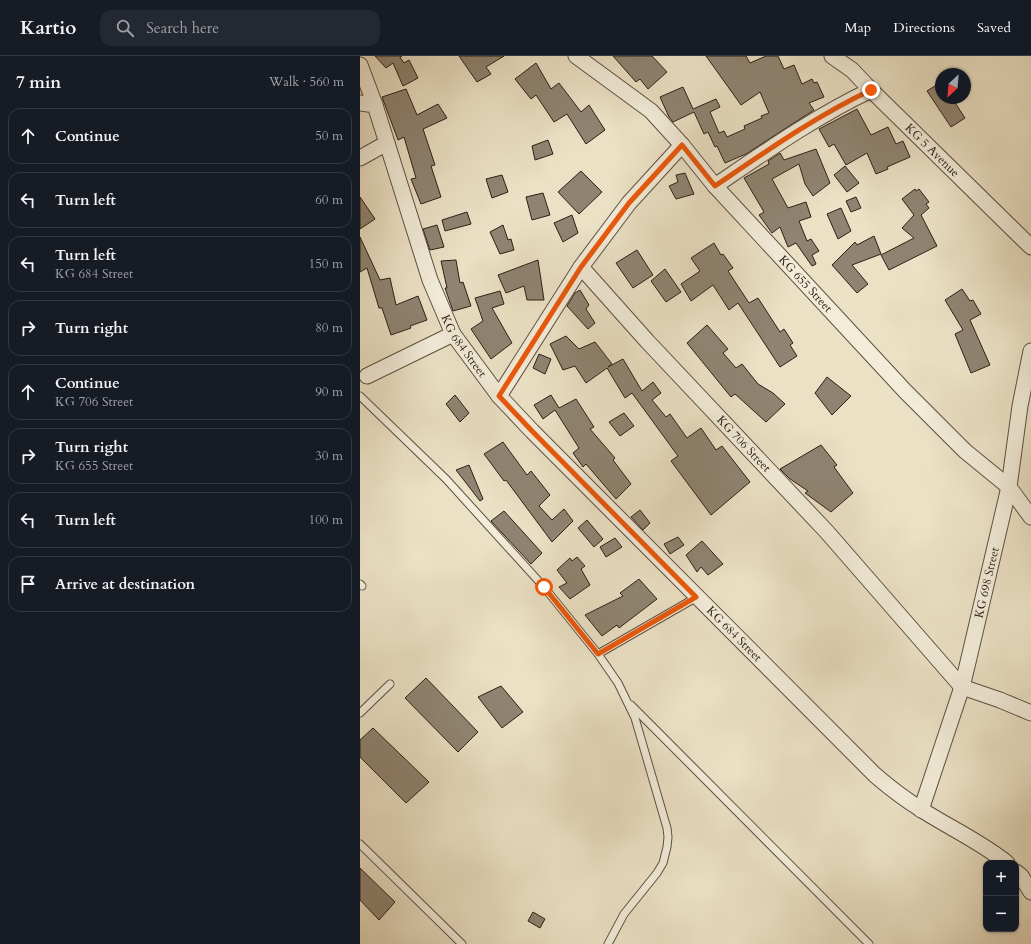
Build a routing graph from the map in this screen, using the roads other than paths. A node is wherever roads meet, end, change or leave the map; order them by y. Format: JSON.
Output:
{"nodes":[{"id":1,"x":576,"y":56,"type":"edge"},
{"id":2,"x":832,"y":56,"type":"edge"},
{"id":3,"x":851,"y":63,"type":"edge"},
{"id":4,"x":360,"y":65,"type":"edge"},
{"id":5,"x":871,"y":90,"type":"junction"},
{"id":6,"x":367,"y":104,"type":"edge"},
{"id":7,"x":387,"y":143,"type":"junction"},
{"id":8,"x":682,"y":145,"type":"junction"},
{"id":9,"x":360,"y":158,"type":"edge"},
{"id":10,"x":715,"y":186,"type":"junction"},
{"id":11,"x":1031,"y":247,"type":"edge"},
{"id":12,"x":581,"y":267,"type":"junction"},
{"id":13,"x":453,"y":334,"type":"junction"},
{"id":14,"x":1031,"y":351,"type":"edge"},
{"id":15,"x":367,"y":376,"type":"dead end"},
{"id":16,"x":360,"y":396,"type":"edge"},
{"id":17,"x":499,"y":396,"type":"junction"},
{"id":18,"x":1009,"y":487,"type":"junction"},
{"id":19,"x":1031,"y":517,"type":"edge"},
{"id":20,"x":696,"y":597,"type":"junction"},
{"id":21,"x":598,"y":654,"type":"junction"},
{"id":22,"x":390,"y":684,"type":"dead end"},
{"id":23,"x":962,"y":687,"type":"junction"},
{"id":24,"x":628,"y":702,"type":"junction"},
{"id":25,"x":360,"y":713,"type":"edge"},
{"id":26,"x":1031,"y":713,"type":"edge"},
{"id":27,"x":921,"y":810,"type":"junction"},
{"id":28,"x":360,"y":844,"type":"edge"},
{"id":29,"x":1003,"y":860,"type":"edge"},
{"id":30,"x":1019,"y":874,"type":"edge"},
{"id":31,"x":1031,"y":892,"type":"edge"},
{"id":32,"x":462,"y":944,"type":"edge"},
{"id":33,"x":608,"y":944,"type":"edge"},
{"id":34,"x":869,"y":944,"type":"edge"}],
"edges":[{"from":1,"to":8,"type":"street","name":"KG 655 Street"},
{"from":2,"to":3,"type":"street","name":"KG 5 Avenue"},
{"from":3,"to":5,"type":"street","name":"KG 5 Avenue"},
{"from":4,"to":6,"type":"street","name":"KG 684 Street"},
{"from":5,"to":10,"type":"street"},
{"from":5,"to":11,"type":"street","name":"KG 5 Avenue"},
{"from":6,"to":7,"type":"street","name":"KG 684 Street"},
{"from":7,"to":9,"type":"street"},
{"from":7,"to":13,"type":"street","name":"KG 684 Street"},
{"from":8,"to":10,"type":"street","name":"KG 655 Street"},
{"from":8,"to":12,"type":"street"},
{"from":10,"to":18,"type":"street","name":"KG 655 Street"},
{"from":12,"to":17,"type":"street"},
{"from":12,"to":23,"type":"street","name":"KG 706 Street"},
{"from":13,"to":15,"type":"street"},
{"from":13,"to":17,"type":"street","name":"KG 684 Street"},
{"from":14,"to":18,"type":"street","name":"KG 698 Street"},
{"from":16,"to":21,"type":"lane"},
{"from":17,"to":20,"type":"street","name":"KG 684 Street"},
{"from":18,"to":19,"type":"street","name":"KG 655 Street"},
{"from":18,"to":23,"type":"street","name":"KG 698 Street"},
{"from":20,"to":21,"type":"lane"},
{"from":20,"to":27,"type":"street","name":"KG 684 Street"},
{"from":21,"to":24,"type":"lane"},
{"from":22,"to":25,"type":"lane"},
{"from":23,"to":26,"type":"street"},
{"from":23,"to":27,"type":"street","name":"KG 698 Street"},
{"from":24,"to":33,"type":"lane"},
{"from":24,"to":34,"type":"lane"},
{"from":27,"to":29,"type":"street","name":"KG 684 Street"},
{"from":28,"to":32,"type":"lane"},
{"from":30,"to":31,"type":"street"}]}
